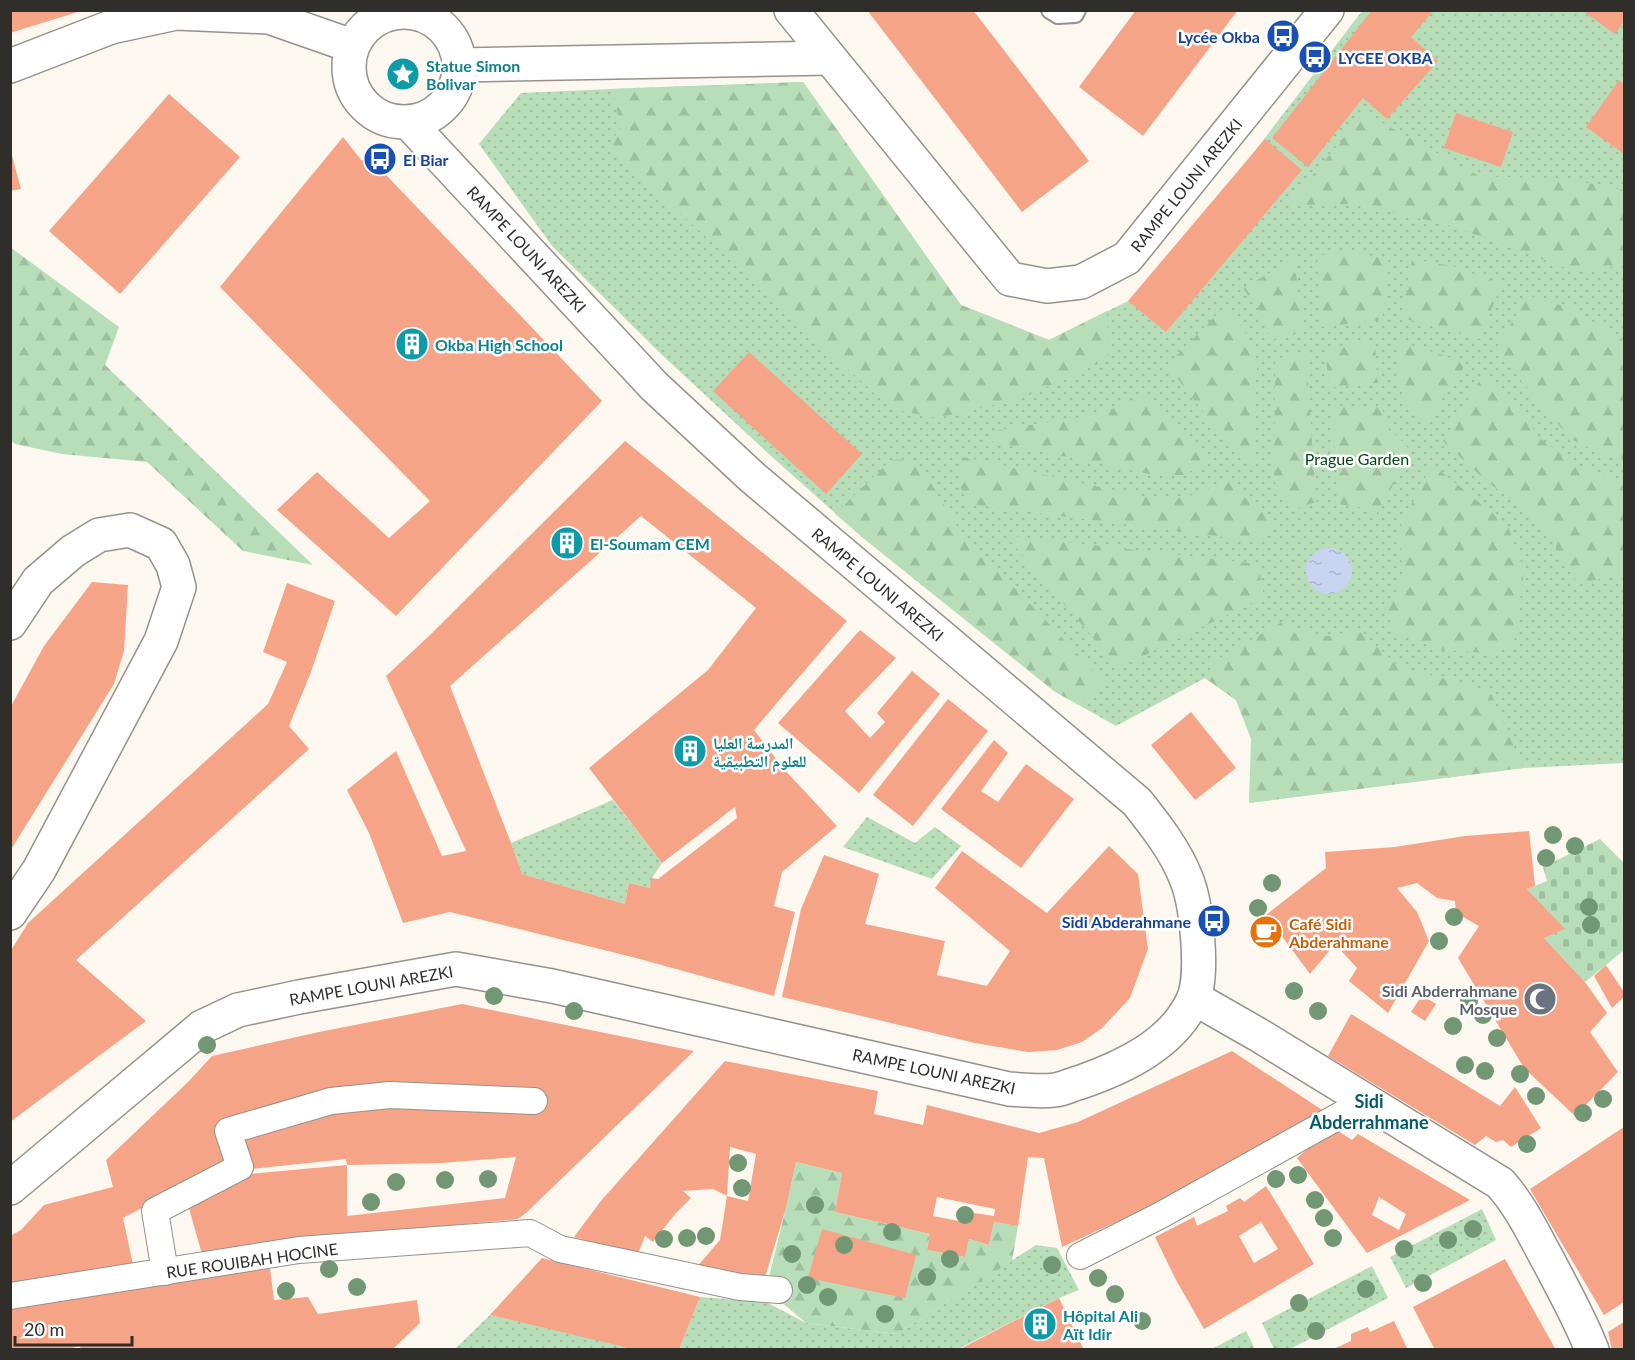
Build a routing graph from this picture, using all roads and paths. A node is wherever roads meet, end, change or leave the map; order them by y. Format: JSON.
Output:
{"nodes":[{"id":1,"x":1050,"y":10,"type":"edge"},
{"id":2,"x":1077,"y":10,"type":"edge"},
{"id":3,"x":1327,"y":10,"type":"edge"},
{"id":4,"x":405,"y":11,"type":"edge"},
{"id":5,"x":795,"y":12,"type":"edge"},
{"id":6,"x":266,"y":14,"type":"edge"},
{"id":7,"x":352,"y":46,"type":"junction"},
{"id":8,"x":829,"y":58,"type":"junction"},
{"id":9,"x":459,"y":65,"type":"junction"},
{"id":10,"x":10,"y":66,"type":"edge"},
{"id":11,"x":409,"y":123,"type":"junction"},
{"id":12,"x":10,"y":623,"type":"edge"},
{"id":13,"x":10,"y":913,"type":"edge"},
{"id":14,"x":1194,"y":998,"type":"junction"},
{"id":15,"x":534,"y":1101,"type":"dead end"},
{"id":16,"x":1366,"y":1101,"type":"junction"},
{"id":17,"x":10,"y":1188,"type":"edge"},
{"id":18,"x":1080,"y":1256,"type":"dead end"},
{"id":19,"x":165,"y":1272,"type":"junction"},
{"id":20,"x":779,"y":1290,"type":"dead end"},
{"id":21,"x":10,"y":1296,"type":"edge"},
{"id":22,"x":1592,"y":1350,"type":"edge"}],
"edges":[{"from":1,"to":2,"type":"lane"},
{"from":3,"to":8,"type":"street","name":"RAMPE LOUNI AREZKI"},
{"from":4,"to":7,"type":"street"},
{"from":4,"to":9,"type":"street"},
{"from":5,"to":8,"type":"street","name":"RAMPE LOUNI AREZKI"},
{"from":6,"to":7,"type":"street"},
{"from":6,"to":10,"type":"street"},
{"from":7,"to":11,"type":"street"},
{"from":8,"to":9,"type":"street"},
{"from":9,"to":11,"type":"street"},
{"from":11,"to":14,"type":"street","name":"RAMPE LOUNI AREZKI"},
{"from":12,"to":13,"type":"street"},
{"from":14,"to":16,"type":"street"},
{"from":14,"to":17,"type":"street","name":"RAMPE LOUNI AREZKI"},
{"from":15,"to":19,"type":"street"},
{"from":16,"to":18,"type":"street"},
{"from":16,"to":22,"type":"street"},
{"from":19,"to":20,"type":"street","name":"RUE ROUIBAH HOCINE"},
{"from":19,"to":21,"type":"street","name":"RUE ROUIBAH HOCINE"}]}
